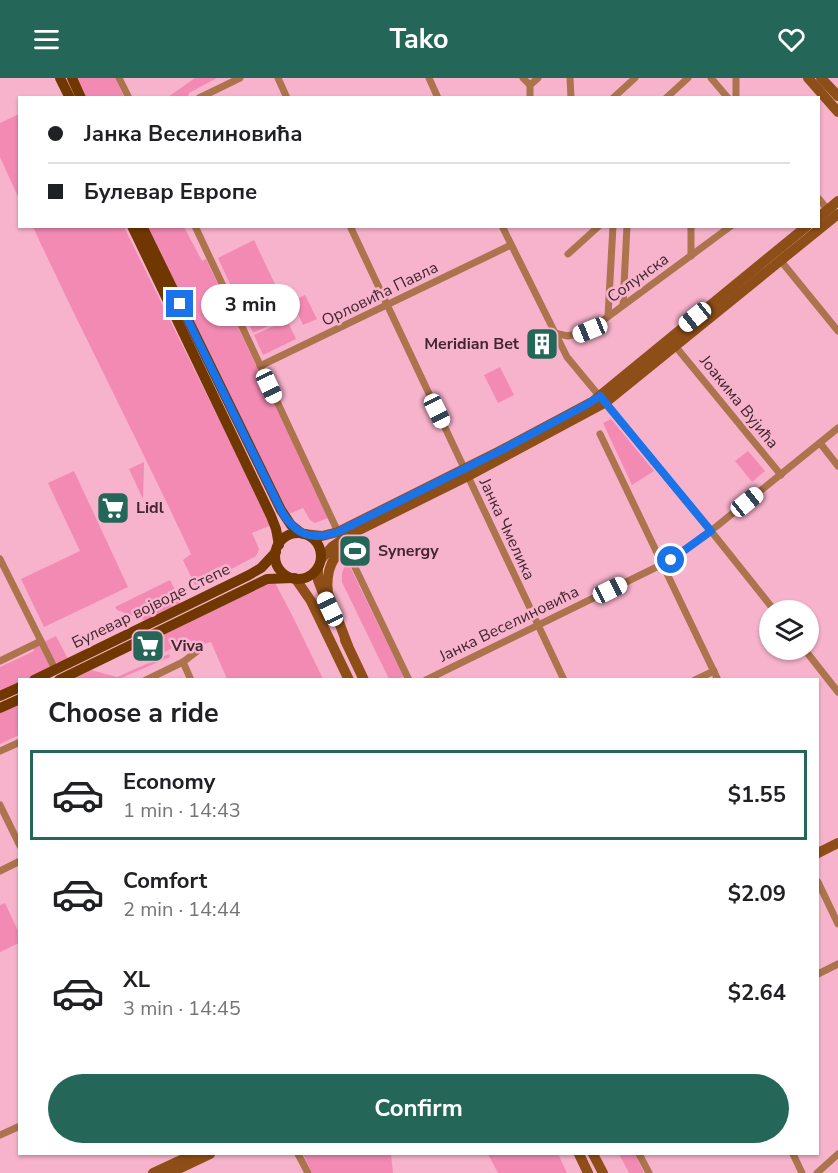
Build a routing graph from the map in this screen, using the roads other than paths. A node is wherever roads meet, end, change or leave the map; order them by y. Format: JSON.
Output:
{"nodes":[{"id":1,"x":60,"y":78,"type":"edge"},
{"id":2,"x":72,"y":78,"type":"edge"},
{"id":3,"x":119,"y":78,"type":"edge"},
{"id":4,"x":240,"y":78,"type":"edge"},
{"id":5,"x":278,"y":78,"type":"edge"},
{"id":6,"x":429,"y":78,"type":"edge"},
{"id":7,"x":523,"y":78,"type":"edge"},
{"id":8,"x":538,"y":78,"type":"edge"},
{"id":9,"x":570,"y":78,"type":"edge"},
{"id":10,"x":635,"y":78,"type":"edge"},
{"id":11,"x":688,"y":78,"type":"edge"},
{"id":12,"x":711,"y":78,"type":"edge"},
{"id":13,"x":736,"y":78,"type":"edge"},
{"id":14,"x":808,"y":78,"type":"edge"},
{"id":15,"x":821,"y":78,"type":"edge"},
{"id":16,"x":530,"y":85,"type":"junction"},
{"id":17,"x":69,"y":96,"type":"edge"},
{"id":18,"x":80,"y":96,"type":"edge"},
{"id":19,"x":128,"y":96,"type":"edge"},
{"id":20,"x":203,"y":96,"type":"edge"},
{"id":21,"x":286,"y":96,"type":"edge"},
{"id":22,"x":437,"y":96,"type":"edge"},
{"id":23,"x":530,"y":96,"type":"edge"},
{"id":24,"x":570,"y":96,"type":"edge"},
{"id":25,"x":615,"y":96,"type":"edge"},
{"id":26,"x":668,"y":96,"type":"edge"},
{"id":27,"x":726,"y":96,"type":"edge"},
{"id":28,"x":736,"y":96,"type":"edge"},
{"id":29,"x":838,"y":96,"type":"edge"},
{"id":30,"x":838,"y":112,"type":"edge"},
{"id":31,"x":820,"y":201,"type":"edge"},
{"id":32,"x":838,"y":201,"type":"edge"},
{"id":33,"x":828,"y":214,"type":"edge"},
{"id":34,"x":133,"y":228,"type":"edge"},
{"id":35,"x":143,"y":228,"type":"edge"},
{"id":36,"x":196,"y":228,"type":"edge"},
{"id":37,"x":351,"y":228,"type":"edge"},
{"id":38,"x":503,"y":228,"type":"edge"},
{"id":39,"x":597,"y":228,"type":"edge"},
{"id":40,"x":613,"y":228,"type":"edge"},
{"id":41,"x":627,"y":228,"type":"edge"},
{"id":42,"x":691,"y":228,"type":"edge"},
{"id":43,"x":728,"y":228,"type":"edge"},
{"id":44,"x":805,"y":228,"type":"edge"},
{"id":45,"x":814,"y":228,"type":"edge"},
{"id":46,"x":511,"y":245,"type":"junction"},
{"id":47,"x":568,"y":254,"type":"dead end"},
{"id":48,"x":691,"y":256,"type":"junction"},
{"id":49,"x":781,"y":261,"type":"junction"},
{"id":50,"x":387,"y":306,"type":"junction"},
{"id":51,"x":623,"y":306,"type":"junction"},
{"id":52,"x":608,"y":316,"type":"junction"},
{"id":53,"x":838,"y":332,"type":"edge"},
{"id":54,"x":554,"y":333,"type":"junction"},
{"id":55,"x":676,"y":347,"type":"junction"},
{"id":56,"x":260,"y":366,"type":"junction"},
{"id":57,"x":603,"y":399,"type":"junction"},
{"id":58,"x":838,"y":428,"type":"edge"},
{"id":59,"x":600,"y":434,"type":"dead end"},
{"id":60,"x":820,"y":442,"type":"junction"},
{"id":61,"x":838,"y":466,"type":"edge"},
{"id":62,"x":466,"y":472,"type":"junction"},
{"id":63,"x":781,"y":475,"type":"junction"},
{"id":64,"x":362,"y":528,"type":"junction"},
{"id":65,"x":711,"y":531,"type":"junction"},
{"id":66,"x":338,"y":532,"type":"junction"},
{"id":67,"x":302,"y":534,"type":"junction"},
{"id":68,"x":277,"y":548,"type":"junction"},
{"id":69,"x":0,"y":559,"type":"edge"},
{"id":70,"x":351,"y":559,"type":"dead end"},
{"id":71,"x":319,"y":563,"type":"junction"},
{"id":72,"x":662,"y":565,"type":"junction"},
{"id":73,"x":294,"y":578,"type":"junction"},
{"id":74,"x":766,"y":600,"type":"edge"},
{"id":75,"x":538,"y":625,"type":"junction"},
{"id":76,"x":41,"y":641,"type":"junction"},
{"id":77,"x":348,"y":646,"type":"junction"},
{"id":78,"x":200,"y":649,"type":"dead end"},
{"id":79,"x":813,"y":660,"type":"edge"},
{"id":80,"x":0,"y":661,"type":"edge"},
{"id":81,"x":183,"y":662,"type":"junction"},
{"id":82,"x":714,"y":671,"type":"junction"},
{"id":83,"x":57,"y":674,"type":"edge"},
{"id":84,"x":42,"y":678,"type":"edge"},
{"id":85,"x":151,"y":678,"type":"edge"},
{"id":86,"x":190,"y":678,"type":"edge"},
{"id":87,"x":348,"y":678,"type":"edge"},
{"id":88,"x":363,"y":678,"type":"edge"},
{"id":89,"x":409,"y":678,"type":"edge"},
{"id":90,"x":430,"y":678,"type":"edge"},
{"id":91,"x":563,"y":678,"type":"edge"},
{"id":92,"x":699,"y":678,"type":"edge"},
{"id":93,"x":717,"y":678,"type":"edge"},
{"id":94,"x":18,"y":688,"type":"edge"},
{"id":95,"x":838,"y":692,"type":"edge"},
{"id":96,"x":0,"y":696,"type":"edge"},
{"id":97,"x":18,"y":700,"type":"edge"},
{"id":98,"x":0,"y":708,"type":"edge"},
{"id":99,"x":18,"y":743,"type":"edge"},
{"id":100,"x":0,"y":752,"type":"edge"},
{"id":101,"x":0,"y":805,"type":"edge"},
{"id":102,"x":18,"y":842,"type":"edge"},
{"id":103,"x":838,"y":843,"type":"edge"},
{"id":104,"x":838,"y":850,"type":"edge"},
{"id":105,"x":819,"y":852,"type":"edge"},
{"id":106,"x":819,"y":860,"type":"edge"},
{"id":107,"x":18,"y":862,"type":"edge"},
{"id":108,"x":0,"y":870,"type":"edge"},
{"id":109,"x":819,"y":884,"type":"edge"},
{"id":110,"x":838,"y":924,"type":"edge"},
{"id":111,"x":838,"y":964,"type":"edge"},
{"id":112,"x":819,"y":974,"type":"edge"},
{"id":113,"x":18,"y":1127,"type":"edge"},
{"id":114,"x":0,"y":1135,"type":"edge"},
{"id":115,"x":838,"y":1154,"type":"edge"},
{"id":116,"x":192,"y":1155,"type":"edge"},
{"id":117,"x":207,"y":1155,"type":"edge"},
{"id":118,"x":299,"y":1155,"type":"edge"},
{"id":119,"x":579,"y":1155,"type":"edge"},
{"id":120,"x":594,"y":1155,"type":"edge"},
{"id":121,"x":640,"y":1155,"type":"edge"},
{"id":122,"x":793,"y":1155,"type":"edge"},
{"id":123,"x":173,"y":1167,"type":"edge"},
{"id":124,"x":153,"y":1173,"type":"edge"},
{"id":125,"x":308,"y":1173,"type":"edge"},
{"id":126,"x":588,"y":1173,"type":"edge"},
{"id":127,"x":603,"y":1173,"type":"edge"},
{"id":128,"x":649,"y":1173,"type":"edge"},
{"id":129,"x":802,"y":1173,"type":"edge"},
{"id":130,"x":817,"y":1173,"type":"edge"}],
"edges":[{"from":1,"to":17,"type":"main road"},
{"from":2,"to":18,"type":"main road"},
{"from":3,"to":19,"type":"street"},
{"from":4,"to":20,"type":"street"},
{"from":5,"to":21,"type":"street"},
{"from":6,"to":22,"type":"street"},
{"from":7,"to":16,"type":"street"},
{"from":8,"to":16,"type":"street"},
{"from":9,"to":24,"type":"street"},
{"from":10,"to":25,"type":"street"},
{"from":11,"to":26,"type":"street"},
{"from":12,"to":27,"type":"street"},
{"from":13,"to":28,"type":"street"},
{"from":14,"to":30,"type":"main road"},
{"from":15,"to":29,"type":"main road"},
{"from":16,"to":23,"type":"street"},
{"from":31,"to":33,"type":"street"},
{"from":32,"to":33,"type":"main road"},
{"from":34,"to":68,"type":"main road"},
{"from":35,"to":67,"type":"main road"},
{"from":36,"to":56,"type":"street"},
{"from":37,"to":50,"type":"street","name":"Јанка Чмелика"},
{"from":38,"to":46,"type":"street"},
{"from":39,"to":47,"type":"street"},
{"from":40,"to":52,"type":"street"},
{"from":41,"to":51,"type":"street"},
{"from":42,"to":48,"type":"street"},
{"from":43,"to":48,"type":"street","name":"Солунска"},
{"from":44,"to":57,"type":"main road"},
{"from":45,"to":49,"type":"main road"},
{"from":46,"to":50,"type":"street","name":"Орловића Павла"},
{"from":46,"to":54,"type":"street"},
{"from":48,"to":51,"type":"street","name":"Солунска"},
{"from":49,"to":53,"type":"street"},
{"from":49,"to":55,"type":"main road"},
{"from":50,"to":56,"type":"street","name":"Орловића Павла"},
{"from":50,"to":62,"type":"street","name":"Јанка Чмелика"},
{"from":51,"to":52,"type":"street","name":"Солунска"},
{"from":52,"to":54,"type":"street","name":"Солунска"},
{"from":54,"to":57,"type":"street"},
{"from":55,"to":57,"type":"main road"},
{"from":55,"to":63,"type":"street","name":"Јоакима Вујића"},
{"from":56,"to":66,"type":"street"},
{"from":57,"to":62,"type":"main road"},
{"from":57,"to":65,"type":"street"},
{"from":58,"to":60,"type":"street","name":"Јанка Веселиновића"},
{"from":59,"to":72,"type":"street"},
{"from":60,"to":61,"type":"street"},
{"from":60,"to":63,"type":"street","name":"Јанка Веселиновића"},
{"from":62,"to":64,"type":"main road"},
{"from":62,"to":66,"type":"main road"},
{"from":62,"to":75,"type":"street","name":"Јанка Чмелика"},
{"from":63,"to":65,"type":"street","name":"Јанка Веселиновића"},
{"from":64,"to":71,"type":"main road"},
{"from":64,"to":77,"type":"main road"},
{"from":65,"to":72,"type":"street","name":"Јанка Веселиновића"},
{"from":65,"to":74,"type":"street"},
{"from":66,"to":67,"type":"main road"},
{"from":67,"to":68,"type":"main road"},
{"from":67,"to":71,"type":"main road"},
{"from":68,"to":73,"type":"main road"},
{"from":68,"to":83,"type":"main road","name":"Булевар војводе Степе"},
{"from":69,"to":76,"type":"street"},
{"from":70,"to":89,"type":"street"},
{"from":71,"to":73,"type":"main road"},
{"from":71,"to":77,"type":"main road"},
{"from":72,"to":75,"type":"street","name":"Јанка Веселиновића"},
{"from":72,"to":82,"type":"street"},
{"from":73,"to":83,"type":"main road","name":"Булевар војводе Степе"},
{"from":73,"to":87,"type":"main road"},
{"from":75,"to":90,"type":"street","name":"Јанка Веселиновића"},
{"from":75,"to":91,"type":"street","name":"Јанка Чмелика"},
{"from":76,"to":80,"type":"street"},
{"from":76,"to":83,"type":"street"},
{"from":77,"to":88,"type":"main road"},
{"from":78,"to":81,"type":"street"},
{"from":79,"to":95,"type":"street"},
{"from":81,"to":85,"type":"street"},
{"from":81,"to":86,"type":"street"},
{"from":82,"to":92,"type":"street"},
{"from":82,"to":93,"type":"street"},
{"from":83,"to":84,"type":"main road","name":"Булевар војводе Степе"},
{"from":94,"to":96,"type":"main road"},
{"from":97,"to":98,"type":"main road"},
{"from":99,"to":100,"type":"street"},
{"from":101,"to":102,"type":"street"},
{"from":103,"to":105,"type":"main road"},
{"from":104,"to":106,"type":"main road"},
{"from":107,"to":108,"type":"street"},
{"from":109,"to":110,"type":"street"},
{"from":111,"to":112,"type":"street"},
{"from":113,"to":114,"type":"street"},
{"from":115,"to":130,"type":"street"},
{"from":116,"to":123,"type":"main road"},
{"from":117,"to":123,"type":"main road"},
{"from":118,"to":125,"type":"street"},
{"from":119,"to":126,"type":"main road"},
{"from":120,"to":127,"type":"main road"},
{"from":121,"to":128,"type":"street"},
{"from":122,"to":129,"type":"street"},
{"from":123,"to":124,"type":"main road"}]}
